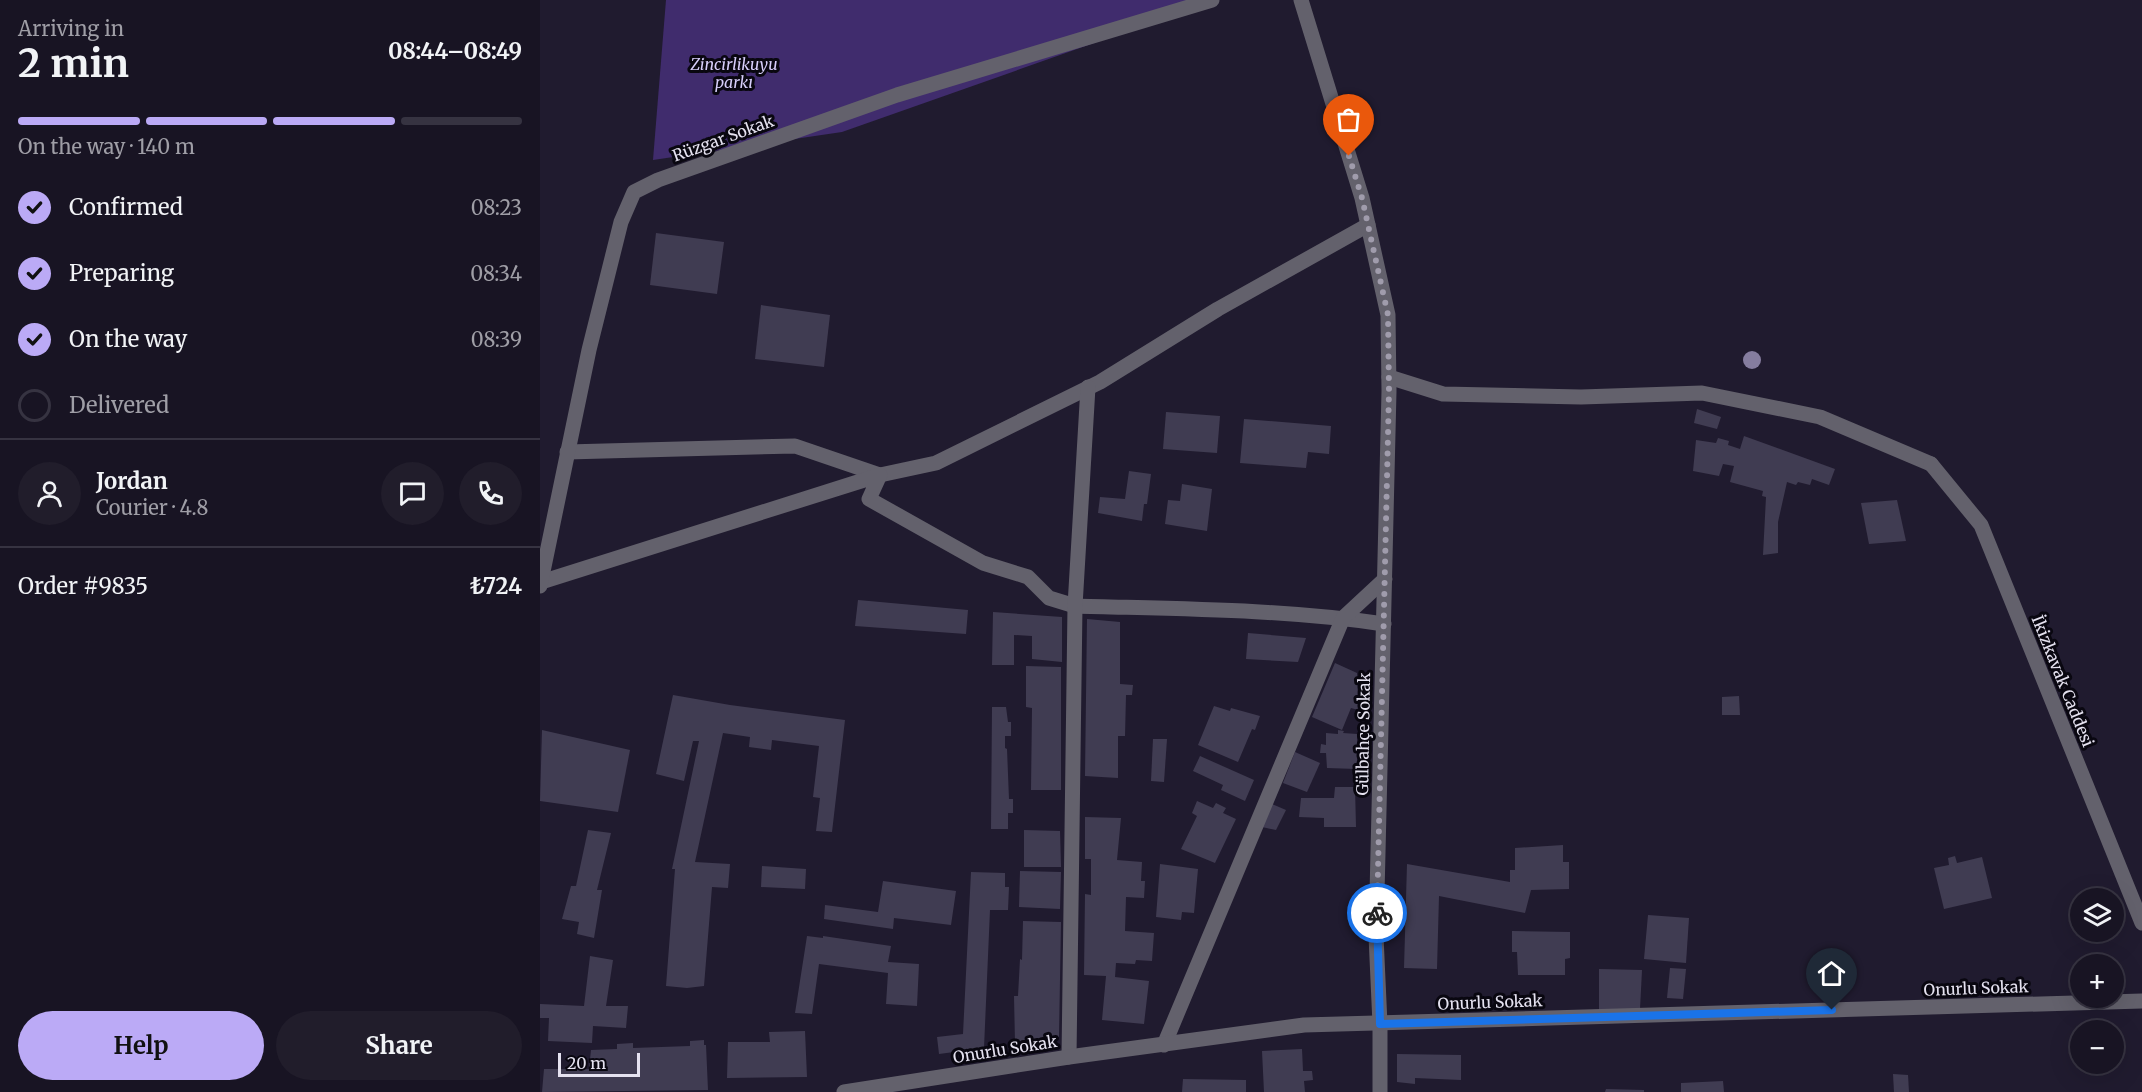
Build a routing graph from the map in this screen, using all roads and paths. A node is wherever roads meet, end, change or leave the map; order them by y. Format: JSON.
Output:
{"nodes":[{"id":1,"x":1212,"y":0,"type":"edge"},
{"id":2,"x":1301,"y":0,"type":"edge"},
{"id":3,"x":1368,"y":225,"type":"junction"},
{"id":4,"x":1389,"y":377,"type":"junction"},
{"id":5,"x":1088,"y":387,"type":"junction"},
{"id":6,"x":567,"y":452,"type":"junction"},
{"id":7,"x":880,"y":475,"type":"junction"},
{"id":8,"x":1385,"y":579,"type":"junction"},
{"id":9,"x":540,"y":584,"type":"edge"},
{"id":10,"x":1075,"y":606,"type":"junction"},
{"id":11,"x":1343,"y":618,"type":"junction"},
{"id":12,"x":1384,"y":624,"type":"junction"},
{"id":13,"x":2142,"y":923,"type":"edge"},
{"id":14,"x":2142,"y":1001,"type":"edge"},
{"id":15,"x":1380,"y":1024,"type":"junction"},
{"id":16,"x":1164,"y":1045,"type":"junction"},
{"id":17,"x":1069,"y":1058,"type":"junction"},
{"id":18,"x":844,"y":1092,"type":"edge"},
{"id":19,"x":1380,"y":1092,"type":"edge"}],
"edges":[{"from":1,"to":6,"type":"street","name":"Rüzgar Sokak"},
{"from":2,"to":3,"type":"street","name":"Gülbahçe Sokak"},
{"from":3,"to":4,"type":"street","name":"Gülbahçe Sokak"},
{"from":3,"to":5,"type":"street"},
{"from":4,"to":8,"type":"street","name":"Gülbahçe Sokak"},
{"from":4,"to":13,"type":"street","name":"İkizkavak Caddesi"},
{"from":5,"to":7,"type":"street"},
{"from":5,"to":10,"type":"street"},
{"from":6,"to":7,"type":"street"},
{"from":6,"to":9,"type":"street","name":"Rüzgar Sokak"},
{"from":7,"to":9,"type":"street"},
{"from":7,"to":10,"type":"street"},
{"from":8,"to":11,"type":"street"},
{"from":8,"to":12,"type":"street","name":"Gülbahçe Sokak"},
{"from":10,"to":11,"type":"street"},
{"from":10,"to":17,"type":"street"},
{"from":11,"to":12,"type":"street"},
{"from":11,"to":16,"type":"street"},
{"from":12,"to":15,"type":"street","name":"Gülbahçe Sokak"},
{"from":14,"to":15,"type":"street","name":"Onurlu Sokak"},
{"from":15,"to":16,"type":"street","name":"Onurlu Sokak"},
{"from":15,"to":19,"type":"street","name":"Gülbahçe Sokak"},
{"from":16,"to":17,"type":"street","name":"Onurlu Sokak"},
{"from":17,"to":18,"type":"street","name":"Onurlu Sokak"}]}
